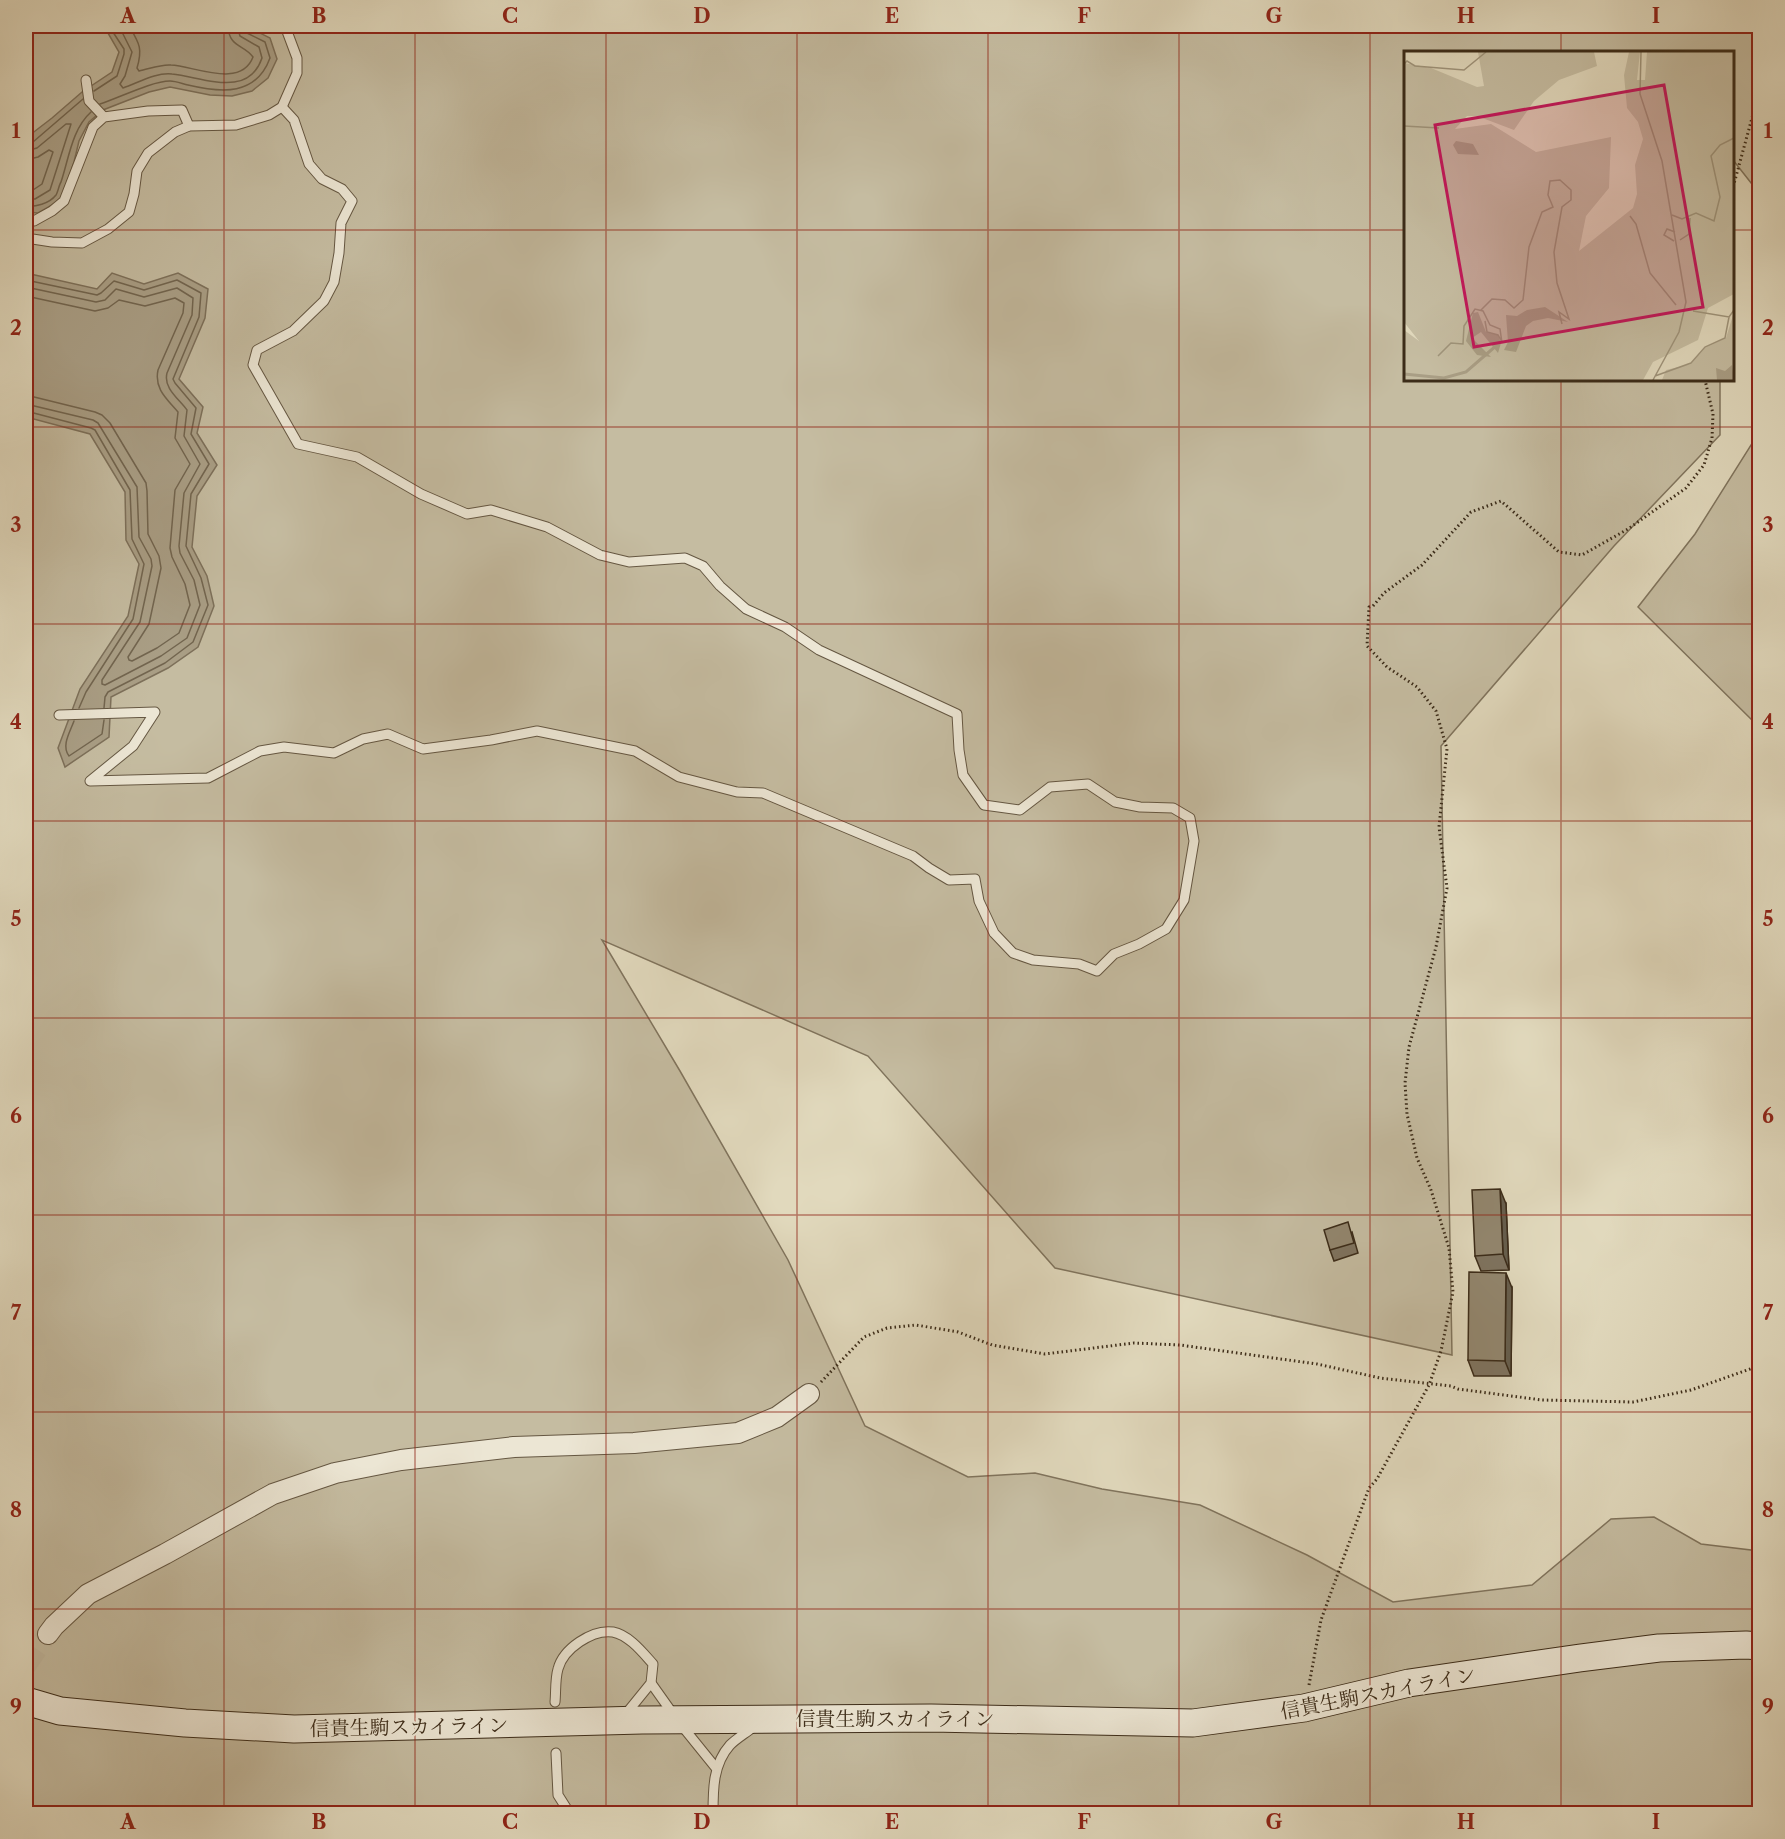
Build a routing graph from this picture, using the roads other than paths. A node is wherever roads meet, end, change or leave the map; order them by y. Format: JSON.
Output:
{"nodes":[{"id":1,"x":285,"y":26,"type":"edge"},
{"id":2,"x":86,"y":80,"type":"dead end"},
{"id":3,"x":282,"y":107,"type":"junction"},
{"id":4,"x":105,"y":117,"type":"junction"},
{"id":5,"x":189,"y":126,"type":"junction"},
{"id":6,"x":26,"y":221,"type":"edge"},
{"id":7,"x":26,"y":238,"type":"edge"},
{"id":8,"x":59,"y":714,"type":"dead end"},
{"id":9,"x":809,"y":1394,"type":"road end"},
{"id":10,"x":48,"y":1634,"type":"tunnel mouth"},
{"id":11,"x":1760,"y":1646,"type":"edge"},
{"id":12,"x":651,"y":1683,"type":"junction"},
{"id":13,"x":26,"y":1701,"type":"edge"},
{"id":14,"x":555,"y":1702,"type":"dead end"},
{"id":15,"x":762,"y":1719,"type":"junction"},
{"id":16,"x":620,"y":1721,"type":"junction"},
{"id":17,"x":678,"y":1721,"type":"junction"},
{"id":18,"x":556,"y":1753,"type":"dead end"},
{"id":19,"x":716,"y":1768,"type":"junction"},
{"id":20,"x":570,"y":1814,"type":"edge"},
{"id":21,"x":712,"y":1814,"type":"edge"}],
"edges":[{"from":1,"to":3,"type":"lane"},
{"from":2,"to":4,"type":"lane"},
{"from":3,"to":5,"type":"lane"},
{"from":3,"to":8,"type":"lane"},
{"from":4,"to":5,"type":"lane"},
{"from":4,"to":6,"type":"lane"},
{"from":5,"to":7,"type":"lane"},
{"from":9,"to":10,"type":"street"},
{"from":11,"to":15,"type":"street","name":"信貴生駒スカイライン"},
{"from":12,"to":14,"type":"lane"},
{"from":12,"to":16,"type":"lane"},
{"from":12,"to":17,"type":"lane"},
{"from":13,"to":16,"type":"street","name":"信貴生駒スカイライン"},
{"from":15,"to":17,"type":"street","name":"信貴生駒スカイライン"},
{"from":15,"to":19,"type":"lane"},
{"from":16,"to":17,"type":"street","name":"信貴生駒スカイライン"},
{"from":17,"to":19,"type":"lane"},
{"from":18,"to":20,"type":"lane"},
{"from":19,"to":21,"type":"lane"}]}
